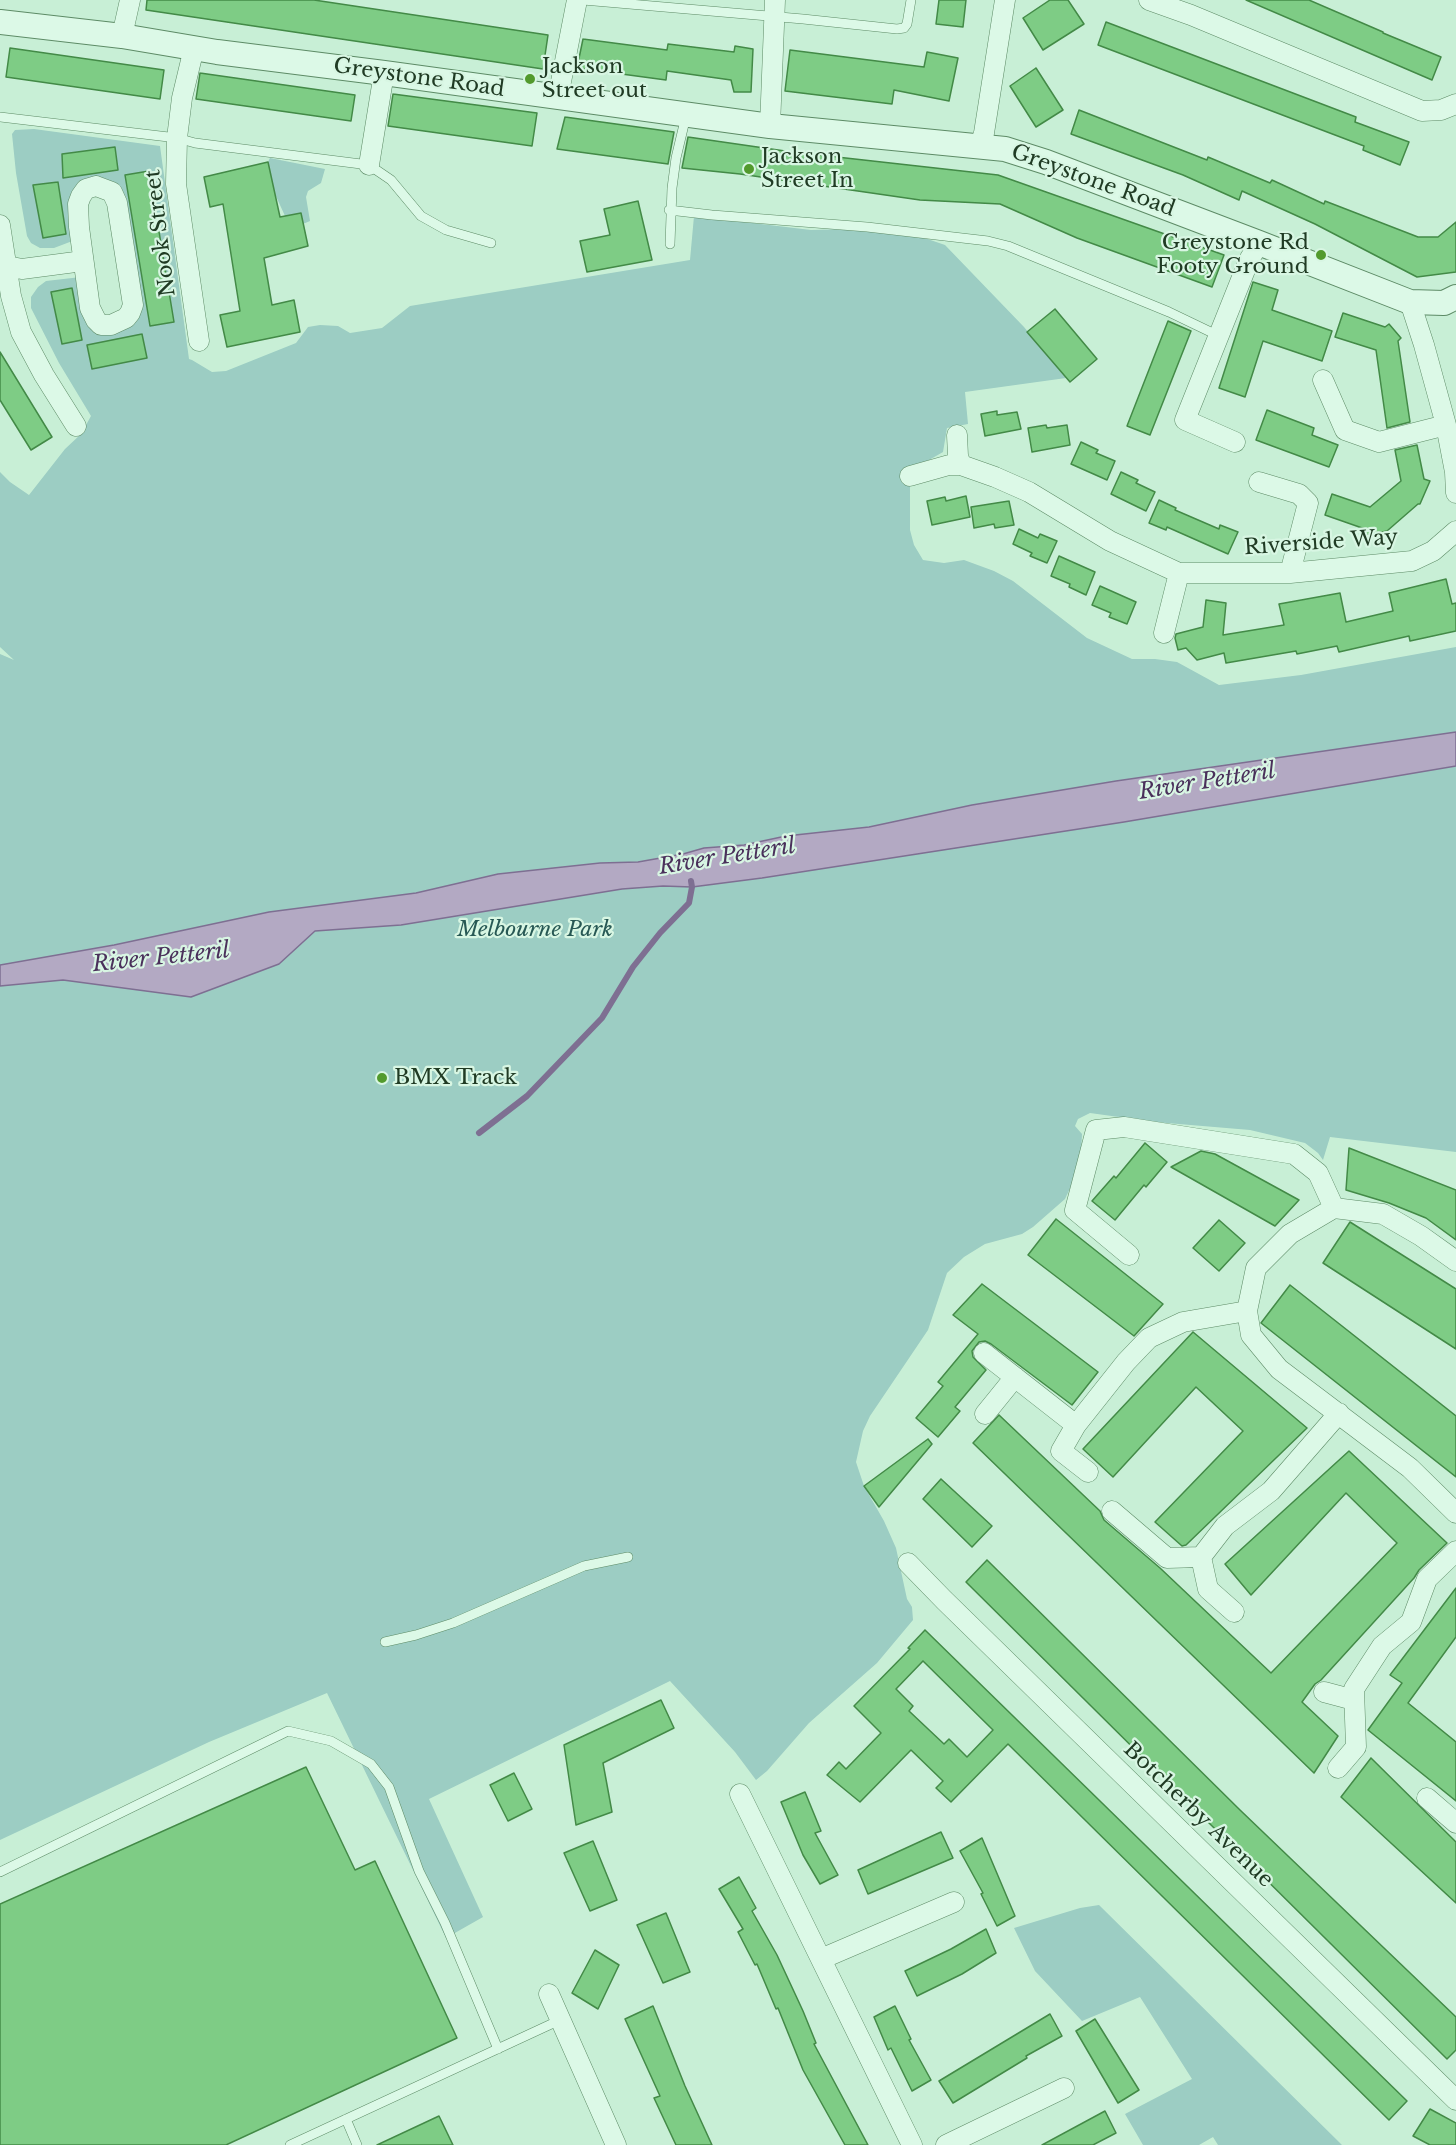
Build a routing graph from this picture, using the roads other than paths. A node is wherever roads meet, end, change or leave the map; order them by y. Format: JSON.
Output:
{"nodes":[{"id":1,"x":130,"y":0,"type":"edge"},
{"id":2,"x":577,"y":0,"type":"edge"},
{"id":3,"x":583,"y":0,"type":"edge"},
{"id":4,"x":911,"y":0,"type":"edge"},
{"id":5,"x":1005,"y":0,"type":"edge"},
{"id":6,"x":1149,"y":0,"type":"edge"},
{"id":7,"x":676,"y":4,"type":"edge"},
{"id":8,"x":1194,"y":7,"type":"edge"},
{"id":9,"x":774,"y":8,"type":"edge"},
{"id":10,"x":1,"y":25,"type":"edge"},
{"id":11,"x":122,"y":36,"type":"junction"},
{"id":12,"x":194,"y":48,"type":"junction"},
{"id":13,"x":384,"y":73,"type":"junction"},
{"id":14,"x":558,"y":97,"type":"junction"},
{"id":15,"x":1456,"y":104,"type":"edge"},
{"id":16,"x":687,"y":113,"type":"junction"},
{"id":17,"x":0,"y":117,"type":"edge"},
{"id":18,"x":770,"y":126,"type":"junction"},
{"id":19,"x":177,"y":138,"type":"junction"},
{"id":20,"x":980,"y":146,"type":"junction"},
{"id":21,"x":369,"y":165,"type":"junction"},
{"id":22,"x":669,"y":210,"type":"junction"},
{"id":23,"x":0,"y":225,"type":"edge"},
{"id":24,"x":491,"y":243,"type":"dead end"},
{"id":25,"x":1259,"y":243,"type":"junction"},
{"id":26,"x":670,"y":244,"type":"dead end"},
{"id":27,"x":83,"y":261,"type":"junction"},
{"id":28,"x":7,"y":267,"type":"junction"},
{"id":29,"x":1410,"y":302,"type":"junction"},
{"id":30,"x":1450,"y":303,"type":"edge"},
{"id":31,"x":1218,"y":336,"type":"junction"},
{"id":32,"x":199,"y":341,"type":"dead end"},
{"id":33,"x":1323,"y":380,"type":"dead end"},
{"id":34,"x":1446,"y":425,"type":"junction"},
{"id":35,"x":76,"y":426,"type":"dead end"},
{"id":36,"x":957,"y":435,"type":"dead end"},
{"id":37,"x":1235,"y":442,"type":"dead end"},
{"id":38,"x":961,"y":465,"type":"junction"},
{"id":39,"x":910,"y":476,"type":"dead end"},
{"id":40,"x":1259,"y":482,"type":"dead end"},
{"id":41,"x":1456,"y":493,"type":"edge"},
{"id":42,"x":1456,"y":531,"type":"edge"},
{"id":43,"x":1179,"y":573,"type":"junction"},
{"id":44,"x":1290,"y":573,"type":"junction"},
{"id":45,"x":1164,"y":633,"type":"dead end"},
{"id":46,"x":1334,"y":1208,"type":"junction"},
{"id":47,"x":1130,"y":1255,"type":"dead end"},
{"id":48,"x":1456,"y":1261,"type":"edge"},
{"id":49,"x":1247,"y":1311,"type":"junction"},
{"id":50,"x":984,"y":1353,"type":"dead end"},
{"id":51,"x":1015,"y":1377,"type":"junction"},
{"id":52,"x":1339,"y":1413,"type":"junction"},
{"id":53,"x":985,"y":1414,"type":"dead end"},
{"id":54,"x":1076,"y":1425,"type":"junction"},
{"id":55,"x":1088,"y":1473,"type":"dead end"},
{"id":56,"x":1112,"y":1511,"type":"dead end"},
{"id":57,"x":1456,"y":1513,"type":"edge"},
{"id":58,"x":1456,"y":1551,"type":"edge"},
{"id":59,"x":628,"y":1557,"type":"dead end"},
{"id":60,"x":1201,"y":1557,"type":"junction"},
{"id":61,"x":908,"y":1563,"type":"dead end"},
{"id":62,"x":1234,"y":1612,"type":"dead end"},
{"id":63,"x":385,"y":1642,"type":"dead end"},
{"id":64,"x":1324,"y":1692,"type":"dead end"},
{"id":65,"x":1354,"y":1700,"type":"junction"},
{"id":66,"x":1338,"y":1768,"type":"dead end"},
{"id":67,"x":740,"y":1794,"type":"dead end"},
{"id":68,"x":1427,"y":1798,"type":"dead end"},
{"id":69,"x":1456,"y":1823,"type":"edge"},
{"id":70,"x":0,"y":1872,"type":"edge"},
{"id":71,"x":954,"y":1902,"type":"dead end"},
{"id":72,"x":821,"y":1959,"type":"junction"},
{"id":73,"x":549,"y":1994,"type":"dead end"},
{"id":74,"x":560,"y":2020,"type":"junction"},
{"id":75,"x":498,"y":2049,"type":"junction"},
{"id":76,"x":1064,"y":2088,"type":"dead end"},
{"id":77,"x":1456,"y":2100,"type":"edge"},
{"id":78,"x":346,"y":2119,"type":"junction"},
{"id":79,"x":290,"y":2145,"type":"edge"},
{"id":80,"x":357,"y":2145,"type":"edge"},
{"id":81,"x":616,"y":2145,"type":"edge"},
{"id":82,"x":912,"y":2145,"type":"edge"},
{"id":83,"x":946,"y":2145,"type":"edge"}],
"edges":[{"from":1,"to":11,"type":"street"},
{"from":2,"to":14,"type":"street"},
{"from":3,"to":7,"type":"lane"},
{"from":4,"to":9,"type":"lane"},
{"from":5,"to":20,"type":"street"},
{"from":6,"to":8,"type":"street"},
{"from":7,"to":9,"type":"lane"},
{"from":8,"to":15,"type":"street"},
{"from":9,"to":18,"type":"street"},
{"from":10,"to":11,"type":"street","name":"Greystone Road"},
{"from":11,"to":12,"type":"street","name":"Greystone Road"},
{"from":12,"to":13,"type":"street","name":"Greystone Road"},
{"from":12,"to":19,"type":"street","name":"Nook Street"},
{"from":13,"to":14,"type":"street","name":"Greystone Road"},
{"from":13,"to":21,"type":"street"},
{"from":14,"to":16,"type":"street","name":"Greystone Road"},
{"from":16,"to":18,"type":"street","name":"Greystone Road"},
{"from":16,"to":22,"type":"lane"},
{"from":17,"to":19,"type":"lane"},
{"from":18,"to":20,"type":"street","name":"Greystone Road"},
{"from":19,"to":21,"type":"lane"},
{"from":19,"to":32,"type":"street","name":"Nook Street"},
{"from":20,"to":25,"type":"street","name":"Greystone Road"},
{"from":21,"to":24,"type":"lane"},
{"from":22,"to":26,"type":"lane"},
{"from":22,"to":31,"type":"lane"},
{"from":23,"to":28,"type":"street"},
{"from":25,"to":29,"type":"street","name":"Greystone Road"},
{"from":25,"to":31,"type":"street"},
{"from":27,"to":27,"type":"street"},
{"from":27,"to":28,"type":"street"},
{"from":28,"to":35,"type":"street"},
{"from":29,"to":30,"type":"street","name":"Greystone Road"},
{"from":29,"to":34,"type":"street"},
{"from":31,"to":37,"type":"street"},
{"from":33,"to":34,"type":"street"},
{"from":34,"to":41,"type":"street"},
{"from":36,"to":38,"type":"street"},
{"from":38,"to":39,"type":"street"},
{"from":38,"to":43,"type":"street","name":"Riverside Way"},
{"from":40,"to":44,"type":"street"},
{"from":42,"to":44,"type":"street","name":"Riverside Way"},
{"from":43,"to":44,"type":"street","name":"Riverside Way"},
{"from":43,"to":45,"type":"street"},
{"from":46,"to":47,"type":"street"},
{"from":46,"to":48,"type":"street"},
{"from":46,"to":49,"type":"street"},
{"from":49,"to":52,"type":"street"},
{"from":49,"to":54,"type":"street"},
{"from":50,"to":51,"type":"street"},
{"from":51,"to":53,"type":"street"},
{"from":51,"to":54,"type":"street"},
{"from":52,"to":57,"type":"street"},
{"from":52,"to":60,"type":"street"},
{"from":54,"to":55,"type":"street"},
{"from":56,"to":60,"type":"street"},
{"from":58,"to":65,"type":"street"},
{"from":59,"to":63,"type":"lane"},
{"from":60,"to":62,"type":"street"},
{"from":61,"to":77,"type":"street","name":"Botcherby Avenue"},
{"from":64,"to":65,"type":"street"},
{"from":65,"to":66,"type":"street"},
{"from":67,"to":72,"type":"street"},
{"from":68,"to":69,"type":"street"},
{"from":70,"to":75,"type":"lane"},
{"from":71,"to":72,"type":"street"},
{"from":72,"to":82,"type":"street"},
{"from":73,"to":74,"type":"street"},
{"from":74,"to":75,"type":"lane"},
{"from":74,"to":81,"type":"street"},
{"from":75,"to":78,"type":"lane"},
{"from":76,"to":83,"type":"street"},
{"from":78,"to":79,"type":"lane"},
{"from":78,"to":80,"type":"lane"}]}
